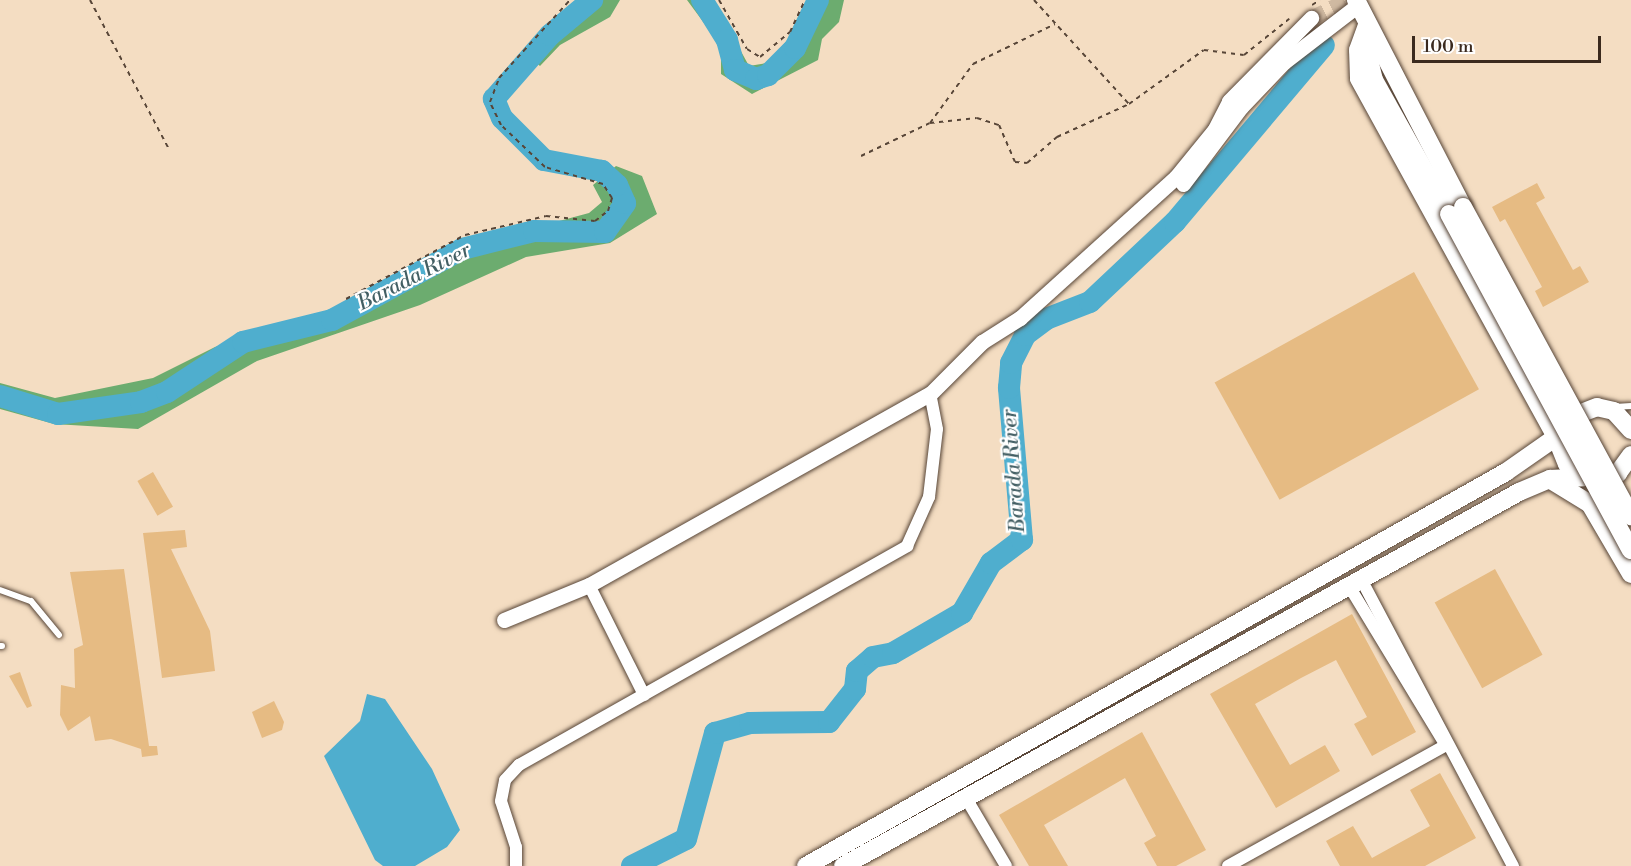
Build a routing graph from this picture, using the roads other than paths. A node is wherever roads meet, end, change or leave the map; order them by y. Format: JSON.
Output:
{"nodes":[{"id":1,"x":1357,"y":3,"type":"edge"},
{"id":2,"x":1307,"y":14,"type":"tunnel mouth"},
{"id":3,"x":1367,"y":25,"type":"junction"},
{"id":4,"x":1456,"y":211,"type":"junction"},
{"id":5,"x":1040,"y":297,"type":"junction"},
{"id":6,"x":930,"y":394,"type":"junction"},
{"id":7,"x":1630,"y":421,"type":"edge"},
{"id":8,"x":1556,"y":437,"type":"junction"},
{"id":9,"x":1631,"y":459,"type":"edge"},
{"id":10,"x":1584,"y":477,"type":"junction"},
{"id":11,"x":1550,"y":479,"type":"junction"},
{"id":12,"x":1631,"y":516,"type":"edge"},
{"id":13,"x":1631,"y":550,"type":"edge"},
{"id":14,"x":1631,"y":574,"type":"edge"},
{"id":15,"x":1355,"y":583,"type":"junction"},
{"id":16,"x":589,"y":585,"type":"junction"},
{"id":17,"x":0,"y":590,"type":"edge"},
{"id":18,"x":504,"y":620,"type":"dead end"},
{"id":19,"x":59,"y":635,"type":"dead end"},
{"id":20,"x":644,"y":695,"type":"junction"},
{"id":21,"x":1446,"y":745,"type":"junction"},
{"id":22,"x":966,"y":798,"type":"junction"},
{"id":23,"x":516,"y":866,"type":"edge"},
{"id":24,"x":806,"y":866,"type":"edge"},
{"id":25,"x":843,"y":866,"type":"edge"},
{"id":26,"x":1006,"y":866,"type":"edge"},
{"id":27,"x":1228,"y":866,"type":"edge"},
{"id":28,"x":1513,"y":866,"type":"edge"}],
"edges":[{"from":1,"to":3,"type":"main road"},
{"from":1,"to":5,"type":"street"},
{"from":2,"to":5,"type":"street"},
{"from":3,"to":4,"type":"main road"},
{"from":3,"to":8,"type":"main road"},
{"from":4,"to":12,"type":"main road","bridge":true},
{"from":4,"to":13,"type":"main road","bridge":true},
{"from":5,"to":6,"type":"street"},
{"from":6,"to":16,"type":"street"},
{"from":6,"to":20,"type":"street"},
{"from":7,"to":8,"type":"main road"},
{"from":8,"to":10,"type":"main road"},
{"from":8,"to":24,"type":"main road"},
{"from":9,"to":10,"type":"main road"},
{"from":10,"to":11,"type":"main road"},
{"from":11,"to":14,"type":"main road"},
{"from":11,"to":15,"type":"main road"},
{"from":15,"to":21,"type":"street"},
{"from":15,"to":22,"type":"main road"},
{"from":16,"to":18,"type":"street"},
{"from":16,"to":20,"type":"street"},
{"from":17,"to":19,"type":"lane"},
{"from":20,"to":23,"type":"street"},
{"from":21,"to":27,"type":"street"},
{"from":21,"to":28,"type":"street"},
{"from":22,"to":25,"type":"main road"},
{"from":22,"to":26,"type":"street"}]}
